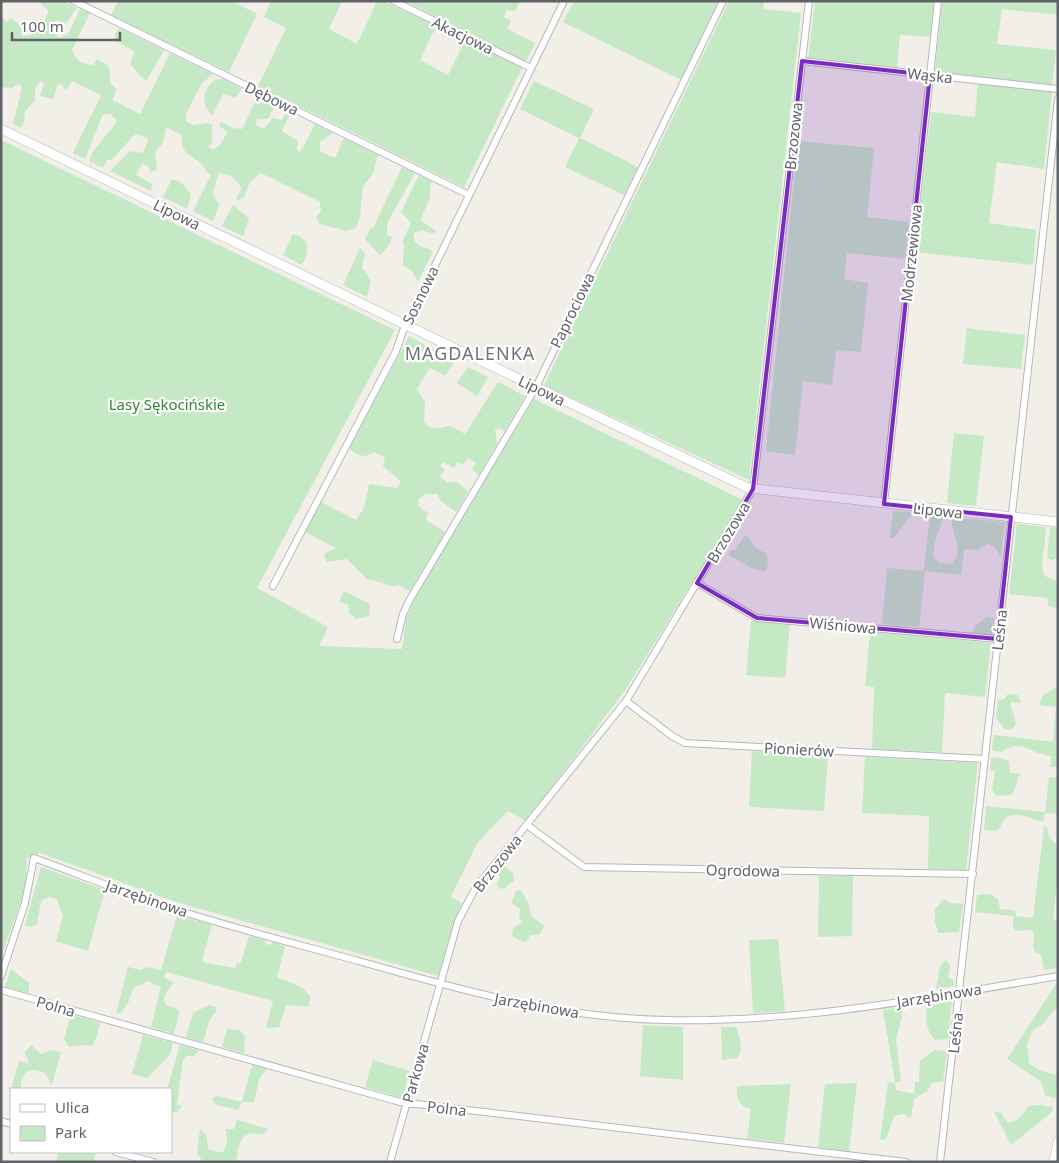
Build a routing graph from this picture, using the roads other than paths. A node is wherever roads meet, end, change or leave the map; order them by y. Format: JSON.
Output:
{"nodes":[{"id":1,"x":74,"y":1,"type":"edge"},
{"id":2,"x":394,"y":1,"type":"edge"},
{"id":3,"x":564,"y":1,"type":"edge"},
{"id":4,"x":723,"y":1,"type":"edge"},
{"id":5,"x":809,"y":1,"type":"edge"},
{"id":6,"x":938,"y":1,"type":"edge"},
{"id":7,"x":802,"y":61,"type":"junction"},
{"id":8,"x":531,"y":68,"type":"junction"},
{"id":9,"x":930,"y":75,"type":"junction"},
{"id":10,"x":1058,"y":88,"type":"edge"},
{"id":11,"x":1058,"y":99,"type":"edge"},
{"id":12,"x":1,"y":129,"type":"edge"},
{"id":13,"x":469,"y":195,"type":"junction"},
{"id":14,"x":406,"y":325,"type":"junction"},
{"id":15,"x":536,"y":387,"type":"junction"},
{"id":16,"x":753,"y":489,"type":"junction"},
{"id":17,"x":884,"y":504,"type":"junction"},
{"id":18,"x":1012,"y":517,"type":"junction"},
{"id":19,"x":1058,"y":522,"type":"edge"},
{"id":20,"x":696,"y":583,"type":"junction"},
{"id":21,"x":273,"y":586,"type":"dead end"},
{"id":22,"x":398,"y":639,"type":"dead end"},
{"id":23,"x":998,"y":639,"type":"junction"},
{"id":24,"x":626,"y":701,"type":"junction"},
{"id":25,"x":985,"y":759,"type":"junction"},
{"id":26,"x":527,"y":825,"type":"junction"},
{"id":27,"x":973,"y":874,"type":"junction"},
{"id":28,"x":1,"y":976,"type":"edge"},
{"id":29,"x":1058,"y":976,"type":"edge"},
{"id":30,"x":440,"y":984,"type":"junction"},
{"id":31,"x":1,"y":990,"type":"edge"},
{"id":32,"x":960,"y":992,"type":"junction"},
{"id":33,"x":407,"y":1103,"type":"junction"},
{"id":34,"x":1058,"y":1142,"type":"edge"},
{"id":35,"x":120,"y":1153,"type":"edge"},
{"id":36,"x":153,"y":1162,"type":"edge"},
{"id":37,"x":390,"y":1162,"type":"edge"},
{"id":38,"x":906,"y":1162,"type":"edge"},
{"id":39,"x":940,"y":1162,"type":"edge"},
{"id":40,"x":1054,"y":1162,"type":"edge"}],
"edges":[{"from":1,"to":13,"type":"street","name":"Dębowa"},
{"from":2,"to":8,"type":"street","name":"Akacjowa"},
{"from":3,"to":8,"type":"street","name":"Sosnowa"},
{"from":4,"to":15,"type":"street","name":"Paprociowa"},
{"from":5,"to":7,"type":"street","name":"Brzozowa"},
{"from":6,"to":9,"type":"street","name":"Modrzewiowa"},
{"from":7,"to":9,"type":"street","name":"Wąska"},
{"from":7,"to":16,"type":"street","name":"Brzozowa"},
{"from":8,"to":13,"type":"street","name":"Sosnowa"},
{"from":9,"to":10,"type":"street","name":"Wąska"},
{"from":9,"to":17,"type":"street","name":"Modrzewiowa"},
{"from":11,"to":18,"type":"street","name":"Leśna"},
{"from":12,"to":14,"type":"street","name":"Lipowa"},
{"from":13,"to":14,"type":"street","name":"Sosnowa"},
{"from":14,"to":15,"type":"street","name":"Lipowa"},
{"from":14,"to":21,"type":"street","name":"Sosnowa"},
{"from":15,"to":16,"type":"street","name":"Lipowa"},
{"from":15,"to":22,"type":"street","name":"Paprociowa"},
{"from":16,"to":17,"type":"street","name":"Lipowa"},
{"from":16,"to":20,"type":"street","name":"Brzozowa"},
{"from":17,"to":18,"type":"street","name":"Lipowa"},
{"from":18,"to":19,"type":"street","name":"Lipowa"},
{"from":18,"to":23,"type":"street","name":"Leśna"},
{"from":20,"to":23,"type":"street","name":"Wiśniowa"},
{"from":20,"to":24,"type":"street","name":"Brzozowa"},
{"from":23,"to":25,"type":"street","name":"Leśna"},
{"from":24,"to":25,"type":"street","name":"Pionierów"},
{"from":24,"to":26,"type":"street","name":"Brzozowa"},
{"from":25,"to":27,"type":"street","name":"Leśna"},
{"from":26,"to":27,"type":"street","name":"Ogrodowa"},
{"from":26,"to":30,"type":"street","name":"Brzozowa"},
{"from":27,"to":32,"type":"street","name":"Leśna"},
{"from":28,"to":30,"type":"street","name":"Jarzębinowa"},
{"from":29,"to":32,"type":"street","name":"Jarzębinowa"},
{"from":30,"to":32,"type":"street","name":"Jarzębinowa"},
{"from":30,"to":33,"type":"street","name":"Parkowa"},
{"from":31,"to":33,"type":"street","name":"Polna"},
{"from":32,"to":39,"type":"street","name":"Leśna"},
{"from":33,"to":37,"type":"street","name":"Parkowa"},
{"from":33,"to":38,"type":"street","name":"Polna"},
{"from":34,"to":40,"type":"street"},
{"from":35,"to":36,"type":"street"}]}
